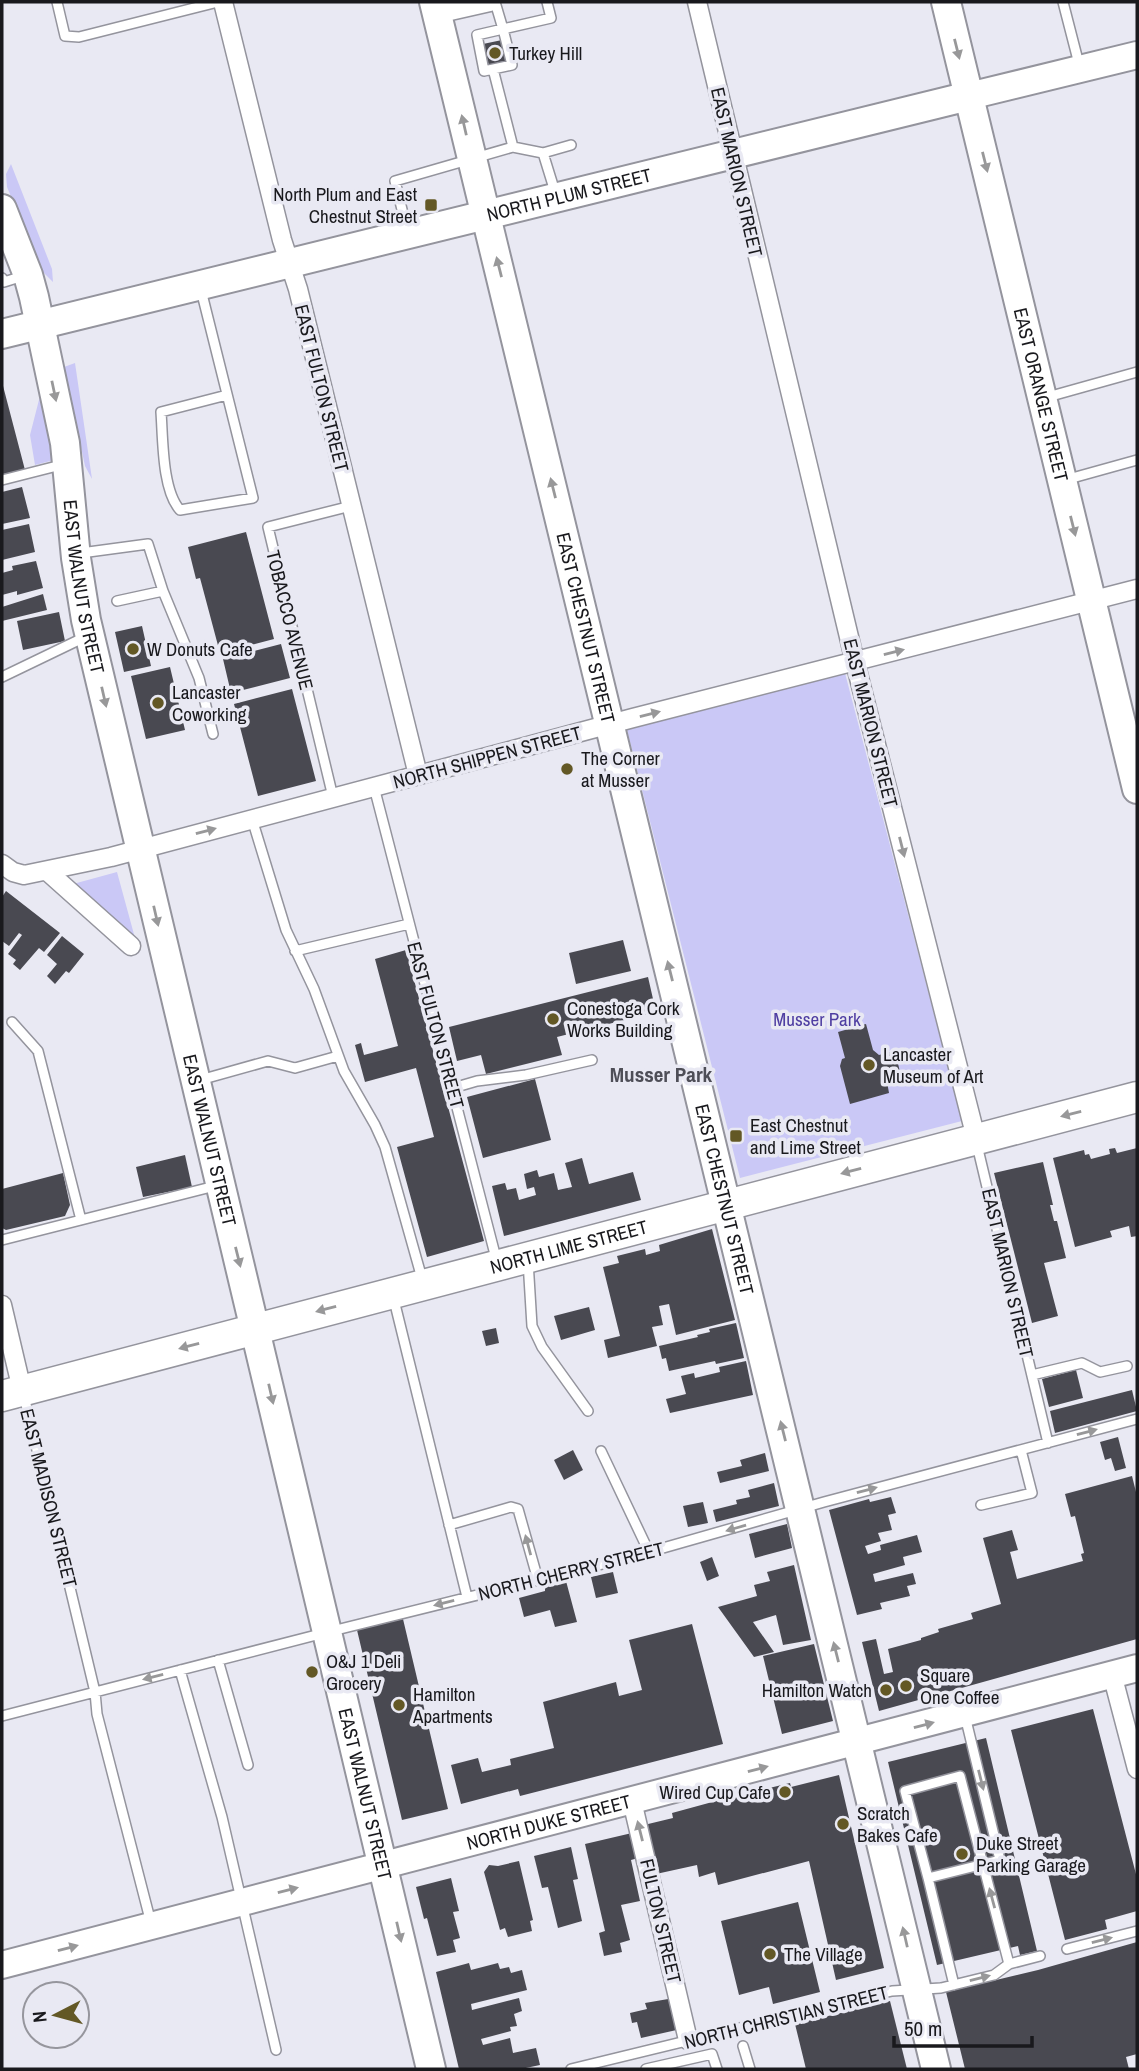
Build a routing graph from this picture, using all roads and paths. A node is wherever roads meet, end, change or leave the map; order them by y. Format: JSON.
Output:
{"nodes":[{"id":1,"x":57,"y":2,"type":"edge"},
{"id":2,"x":220,"y":2,"type":"edge"},
{"id":3,"x":492,"y":2,"type":"edge"},
{"id":4,"x":547,"y":2,"type":"edge"},
{"id":5,"x":697,"y":2,"type":"edge"},
{"id":6,"x":946,"y":2,"type":"edge"},
{"id":7,"x":1063,"y":2,"type":"edge"},
{"id":8,"x":189,"y":5,"type":"edge"},
{"id":9,"x":436,"y":8,"type":"edge"},
{"id":10,"x":503,"y":29,"type":"junction"},
{"id":11,"x":1137,"y":54,"type":"edge"},
{"id":12,"x":493,"y":69,"type":"junction"},
{"id":13,"x":1080,"y":69,"type":"junction"},
{"id":14,"x":969,"y":96,"type":"junction"},
{"id":15,"x":570,"y":145,"type":"dead end"},
{"id":16,"x":513,"y":147,"type":"junction"},
{"id":17,"x":543,"y":153,"type":"junction"},
{"id":18,"x":733,"y":154,"type":"junction"},
{"id":19,"x":472,"y":159,"type":"junction"},
{"id":20,"x":557,"y":197,"type":"junction"},
{"id":21,"x":2,"y":209,"type":"edge"},
{"id":22,"x":486,"y":215,"type":"junction"},
{"id":23,"x":407,"y":234,"type":"junction"},
{"id":24,"x":289,"y":263,"type":"junction"},
{"id":25,"x":9,"y":281,"type":"edge"},
{"id":26,"x":200,"y":285,"type":"junction"},
{"id":27,"x":40,"y":324,"type":"junction"},
{"id":28,"x":4,"y":331,"type":"edge"},
{"id":29,"x":1137,"y":372,"type":"edge"},
{"id":30,"x":227,"y":395,"type":"junction"},
{"id":31,"x":1043,"y":398,"type":"junction"},
{"id":32,"x":1137,"y":460,"type":"edge"},
{"id":33,"x":68,"y":463,"type":"junction"},
{"id":34,"x":2,"y":480,"type":"edge"},
{"id":35,"x":1062,"y":481,"type":"junction"},
{"id":36,"x":351,"y":506,"type":"junction"},
{"id":37,"x":75,"y":554,"type":"junction"},
{"id":38,"x":1137,"y":590,"type":"edge"},
{"id":39,"x":163,"y":591,"type":"junction"},
{"id":40,"x":117,"y":601,"type":"dead end"},
{"id":41,"x":1091,"y":601,"type":"junction"},
{"id":42,"x":90,"y":635,"type":"junction"},
{"id":43,"x":855,"y":662,"type":"junction"},
{"id":44,"x":2,"y":677,"type":"edge"},
{"id":45,"x":610,"y":724,"type":"junction"},
{"id":46,"x":213,"y":734,"type":"dead end"},
{"id":47,"x":418,"y":775,"type":"junction"},
{"id":48,"x":374,"y":787,"type":"junction"},
{"id":49,"x":1137,"y":789,"type":"edge"},
{"id":50,"x":333,"y":797,"type":"junction"},
{"id":51,"x":252,"y":819,"type":"junction"},
{"id":52,"x":140,"y":849,"type":"junction"},
{"id":53,"x":2,"y":864,"type":"edge"},
{"id":54,"x":47,"y":871,"type":"junction"},
{"id":55,"x":409,"y":924,"type":"junction"},
{"id":56,"x":131,"y":946,"type":"dead end"},
{"id":57,"x":295,"y":951,"type":"junction"},
{"id":58,"x":12,"y":1021,"type":"dead end"},
{"id":59,"x":338,"y":1056,"type":"junction"},
{"id":60,"x":592,"y":1060,"type":"dead end"},
{"id":61,"x":195,"y":1081,"type":"junction"},
{"id":62,"x":453,"y":1088,"type":"junction"},
{"id":63,"x":1137,"y":1097,"type":"edge"},
{"id":64,"x":976,"y":1138,"type":"junction"},
{"id":65,"x":220,"y":1185,"type":"junction"},
{"id":66,"x":727,"y":1204,"type":"junction"},
{"id":67,"x":81,"y":1220,"type":"junction"},
{"id":68,"x":2,"y":1240,"type":"edge"},
{"id":69,"x":527,"y":1256,"type":"junction"},
{"id":70,"x":497,"y":1264,"type":"junction"},
{"id":71,"x":424,"y":1284,"type":"junction"},
{"id":72,"x":392,"y":1292,"type":"junction"},
{"id":73,"x":2,"y":1305,"type":"edge"},
{"id":74,"x":255,"y":1328,"type":"junction"},
{"id":75,"x":1127,"y":1366,"type":"dead end"},
{"id":76,"x":1032,"y":1375,"type":"junction"},
{"id":77,"x":12,"y":1393,"type":"edge"},
{"id":78,"x":588,"y":1410,"type":"dead end"},
{"id":79,"x":1137,"y":1419,"type":"edge"},
{"id":80,"x":1048,"y":1443,"type":"junction"},
{"id":81,"x":1021,"y":1450,"type":"junction"},
{"id":82,"x":601,"y":1451,"type":"dead end"},
{"id":83,"x":981,"y":1505,"type":"dead end"},
{"id":84,"x":801,"y":1509,"type":"junction"},
{"id":85,"x":449,"y":1525,"type":"junction"},
{"id":86,"x":649,"y":1552,"type":"junction"},
{"id":87,"x":538,"y":1580,"type":"junction"},
{"id":88,"x":467,"y":1597,"type":"junction"},
{"id":89,"x":328,"y":1632,"type":"junction"},
{"id":90,"x":218,"y":1660,"type":"junction"},
{"id":91,"x":180,"y":1670,"type":"junction"},
{"id":92,"x":1125,"y":1671,"type":"edge"},
{"id":93,"x":95,"y":1692,"type":"junction"},
{"id":94,"x":965,"y":1714,"type":"junction"},
{"id":95,"x":2,"y":1716,"type":"edge"},
{"id":96,"x":858,"y":1742,"type":"junction"},
{"id":97,"x":248,"y":1765,"type":"dead end"},
{"id":98,"x":1137,"y":1769,"type":"edge"},
{"id":99,"x":632,"y":1801,"type":"junction"},
{"id":100,"x":983,"y":1864,"type":"junction"},
{"id":101,"x":384,"y":1866,"type":"junction"},
{"id":102,"x":928,"y":1878,"type":"junction"},
{"id":103,"x":241,"y":1901,"type":"junction"},
{"id":104,"x":152,"y":1926,"type":"junction"},
{"id":105,"x":1137,"y":1931,"type":"edge"},
{"id":106,"x":1067,"y":1949,"type":"dead end"},
{"id":107,"x":1040,"y":1956,"type":"dead end"},
{"id":108,"x":1009,"y":1964,"type":"junction"},
{"id":109,"x":2,"y":1965,"type":"edge"},
{"id":110,"x":954,"y":1985,"type":"junction"},
{"id":111,"x":918,"y":1989,"type":"junction"},
{"id":112,"x":688,"y":2040,"type":"junction"},
{"id":113,"x":743,"y":2046,"type":"dead end"},
{"id":114,"x":276,"y":2050,"type":"dead end"},
{"id":115,"x":431,"y":2069,"type":"edge"},
{"id":116,"x":571,"y":2069,"type":"edge"},
{"id":117,"x":646,"y":2069,"type":"edge"},
{"id":118,"x":718,"y":2069,"type":"edge"},
{"id":119,"x":750,"y":2069,"type":"edge"},
{"id":120,"x":936,"y":2069,"type":"edge"}],
"edges":[{"from":1,"to":8,"type":"lane"},
{"from":2,"to":8,"type":"lane"},
{"from":2,"to":24,"type":"street","name":"EAST FULTON STREET"},
{"from":3,"to":9,"type":"street"},
{"from":3,"to":10,"type":"lane"},
{"from":4,"to":10,"type":"lane"},
{"from":5,"to":18,"type":"street","name":"EAST MARION STREET"},
{"from":6,"to":14,"type":"main road","name":"EAST ORANGE STREET","one_way":true},
{"from":7,"to":13,"type":"lane"},
{"from":19,"to":9,"type":"main road","name":"EAST CHESTNUT STREET","one_way":true},
{"from":10,"to":12,"type":"lane"},
{"from":10,"to":12,"type":"lane"},
{"from":11,"to":13,"type":"main road","name":"NORTH PLUM STREET"},
{"from":12,"to":16,"type":"lane"},
{"from":13,"to":14,"type":"main road","name":"NORTH PLUM STREET"},
{"from":14,"to":18,"type":"main road","name":"NORTH PLUM STREET"},
{"from":14,"to":31,"type":"main road","name":"EAST ORANGE STREET","one_way":true},
{"from":15,"to":17,"type":"lane"},
{"from":16,"to":17,"type":"lane"},
{"from":16,"to":19,"type":"lane"},
{"from":17,"to":20,"type":"lane"},
{"from":18,"to":20,"type":"main road","name":"NORTH PLUM STREET"},
{"from":18,"to":43,"type":"street","name":"EAST MARION STREET"},
{"from":19,"to":22,"type":"main road","name":"EAST CHESTNUT STREET"},
{"from":19,"to":23,"type":"lane"},
{"from":20,"to":22,"type":"main road","name":"NORTH PLUM STREET"},
{"from":21,"to":25,"type":"main road","name":"EAST WALNUT STREET"},
{"from":22,"to":23,"type":"main road","name":"NORTH PLUM STREET"},
{"from":45,"to":22,"type":"main road","name":"EAST CHESTNUT STREET","one_way":true},
{"from":23,"to":24,"type":"main road","name":"NORTH PLUM STREET"},
{"from":24,"to":26,"type":"main road","name":"NORTH PLUM STREET"},
{"from":24,"to":36,"type":"street","name":"EAST FULTON STREET"},
{"from":25,"to":27,"type":"main road","name":"EAST WALNUT STREET"},
{"from":26,"to":27,"type":"main road","name":"NORTH PLUM STREET"},
{"from":26,"to":30,"type":"lane"},
{"from":27,"to":28,"type":"main road","name":"NORTH PLUM STREET"},
{"from":27,"to":33,"type":"main road","name":"EAST WALNUT STREET","one_way":true},
{"from":29,"to":31,"type":"lane"},
{"from":30,"to":30,"type":"lane"},
{"from":31,"to":35,"type":"main road","name":"EAST ORANGE STREET"},
{"from":32,"to":35,"type":"lane"},
{"from":33,"to":34,"type":"lane"},
{"from":33,"to":37,"type":"main road","name":"EAST WALNUT STREET"},
{"from":35,"to":41,"type":"main road","name":"EAST ORANGE STREET","one_way":true},
{"from":36,"to":47,"type":"street","name":"EAST FULTON STREET"},
{"from":36,"to":50,"type":"lane","name":"TOBACCO AVENUE"},
{"from":37,"to":39,"type":"lane"},
{"from":37,"to":42,"type":"main road","name":"EAST WALNUT STREET"},
{"from":38,"to":41,"type":"street","name":"NORTH SHIPPEN STREET"},
{"from":39,"to":40,"type":"lane"},
{"from":39,"to":46,"type":"lane"},
{"from":43,"to":41,"type":"street","name":"NORTH SHIPPEN STREET","one_way":true},
{"from":41,"to":49,"type":"main road","name":"EAST ORANGE STREET"},
{"from":42,"to":44,"type":"lane"},
{"from":42,"to":52,"type":"main road","name":"EAST WALNUT STREET","one_way":true},
{"from":45,"to":43,"type":"street","name":"NORTH SHIPPEN STREET","one_way":true},
{"from":43,"to":64,"type":"street","name":"EAST MARION STREET","one_way":true},
{"from":45,"to":47,"type":"street","name":"NORTH SHIPPEN STREET"},
{"from":66,"to":45,"type":"main road","name":"EAST CHESTNUT STREET","one_way":true},
{"from":47,"to":48,"type":"street","name":"NORTH SHIPPEN STREET"},
{"from":48,"to":50,"type":"street","name":"NORTH SHIPPEN STREET"},
{"from":48,"to":55,"type":"lane","name":"EAST FULTON STREET"},
{"from":50,"to":51,"type":"street","name":"NORTH SHIPPEN STREET"},
{"from":52,"to":51,"type":"street","name":"NORTH SHIPPEN STREET","one_way":true},
{"from":51,"to":57,"type":"lane"},
{"from":52,"to":54,"type":"street","name":"NORTH SHIPPEN STREET"},
{"from":52,"to":61,"type":"main road","name":"EAST WALNUT STREET","one_way":true},
{"from":53,"to":54,"type":"street","name":"NORTH SHIPPEN STREET"},
{"from":54,"to":56,"type":"street"},
{"from":55,"to":57,"type":"lane"},
{"from":55,"to":62,"type":"lane","name":"EAST FULTON STREET"},
{"from":57,"to":59,"type":"lane"},
{"from":58,"to":67,"type":"lane"},
{"from":59,"to":61,"type":"lane"},
{"from":59,"to":71,"type":"lane"},
{"from":60,"to":62,"type":"lane"},
{"from":61,"to":65,"type":"main road","name":"EAST WALNUT STREET"},
{"from":62,"to":70,"type":"lane","name":"EAST FULTON STREET"},
{"from":63,"to":64,"type":"highway","name":"NORTH LIME STREET","one_way":true},
{"from":64,"to":66,"type":"highway","name":"NORTH LIME STREET","one_way":true},
{"from":64,"to":76,"type":"lane","name":"EAST MARION STREET"},
{"from":65,"to":67,"type":"lane"},
{"from":65,"to":74,"type":"main road","name":"EAST WALNUT STREET","one_way":true},
{"from":66,"to":69,"type":"highway","name":"NORTH LIME STREET"},
{"from":84,"to":66,"type":"main road","name":"EAST CHESTNUT STREET","one_way":true},
{"from":67,"to":68,"type":"lane"},
{"from":69,"to":70,"type":"highway","name":"NORTH LIME STREET"},
{"from":69,"to":78,"type":"lane"},
{"from":70,"to":71,"type":"highway","name":"NORTH LIME STREET"},
{"from":71,"to":72,"type":"highway","name":"NORTH LIME STREET"},
{"from":72,"to":74,"type":"highway","name":"NORTH LIME STREET","one_way":true},
{"from":72,"to":85,"type":"lane"},
{"from":73,"to":77,"type":"street","name":"EAST MADISON STREET"},
{"from":74,"to":77,"type":"highway","name":"NORTH LIME STREET","one_way":true},
{"from":74,"to":89,"type":"main road","name":"EAST WALNUT STREET","one_way":true},
{"from":75,"to":76,"type":"lane"},
{"from":76,"to":80,"type":"lane","name":"EAST MARION STREET"},
{"from":77,"to":93,"type":"lane","name":"EAST MADISON STREET"},
{"from":80,"to":79,"type":"lane","name":"NORTH CHERRY STREET","one_way":true},
{"from":80,"to":81,"type":"lane","name":"NORTH CHERRY STREET"},
{"from":81,"to":83,"type":"lane"},
{"from":84,"to":81,"type":"lane","name":"NORTH CHERRY STREET","one_way":true},
{"from":82,"to":86,"type":"lane"},
{"from":84,"to":86,"type":"lane","name":"NORTH CHERRY STREET","one_way":true},
{"from":96,"to":84,"type":"main road","name":"EAST CHESTNUT STREET","one_way":true},
{"from":87,"to":85,"type":"lane","one_way":true},
{"from":85,"to":88,"type":"lane"},
{"from":86,"to":87,"type":"lane","name":"NORTH CHERRY STREET"},
{"from":87,"to":88,"type":"lane","name":"NORTH CHERRY STREET"},
{"from":88,"to":89,"type":"lane","name":"NORTH CHERRY STREET","one_way":true},
{"from":89,"to":90,"type":"lane","name":"NORTH CHERRY STREET"},
{"from":89,"to":101,"type":"main road","name":"EAST WALNUT STREET"},
{"from":90,"to":91,"type":"lane","name":"NORTH CHERRY STREET"},
{"from":90,"to":97,"type":"lane"},
{"from":91,"to":93,"type":"lane","name":"NORTH CHERRY STREET","one_way":true},
{"from":91,"to":103,"type":"lane"},
{"from":92,"to":94,"type":"main road","name":"NORTH DUKE STREET"},
{"from":92,"to":98,"type":"street"},
{"from":93,"to":95,"type":"lane","name":"NORTH CHERRY STREET"},
{"from":93,"to":104,"type":"lane","name":"EAST MADISON STREET"},
{"from":96,"to":94,"type":"main road","name":"NORTH DUKE STREET","one_way":true},
{"from":94,"to":100,"type":"lane","one_way":true},
{"from":99,"to":96,"type":"main road","name":"NORTH DUKE STREET","one_way":true},
{"from":111,"to":96,"type":"main road","name":"EAST CHESTNUT STREET","one_way":true},
{"from":99,"to":101,"type":"main road","name":"NORTH DUKE STREET"},
{"from":112,"to":99,"type":"street","name":"FULTON STREET","one_way":true},
{"from":100,"to":102,"type":"lane"},
{"from":100,"to":102,"type":"lane"},
{"from":108,"to":100,"type":"lane","one_way":true},
{"from":103,"to":101,"type":"main road","name":"NORTH DUKE STREET","one_way":true},
{"from":101,"to":115,"type":"main road","name":"EAST WALNUT STREET","one_way":true},
{"from":102,"to":110,"type":"lane"},
{"from":103,"to":104,"type":"main road","name":"NORTH DUKE STREET"},
{"from":103,"to":114,"type":"lane"},
{"from":109,"to":104,"type":"main road","name":"NORTH DUKE STREET","one_way":true},
{"from":106,"to":105,"type":"lane","one_way":true},
{"from":107,"to":108,"type":"lane","name":"NORTH CHRISTIAN STREET"},
{"from":110,"to":108,"type":"lane","name":"NORTH CHRISTIAN STREET","one_way":true},
{"from":110,"to":111,"type":"lane","name":"NORTH CHRISTIAN STREET"},
{"from":111,"to":112,"type":"lane","name":"NORTH CHRISTIAN STREET"},
{"from":111,"to":120,"type":"main road","name":"EAST CHESTNUT STREET"},
{"from":112,"to":116,"type":"lane","name":"NORTH CHRISTIAN STREET"},
{"from":113,"to":119,"type":"lane"},
{"from":117,"to":118,"type":"lane"}]}
